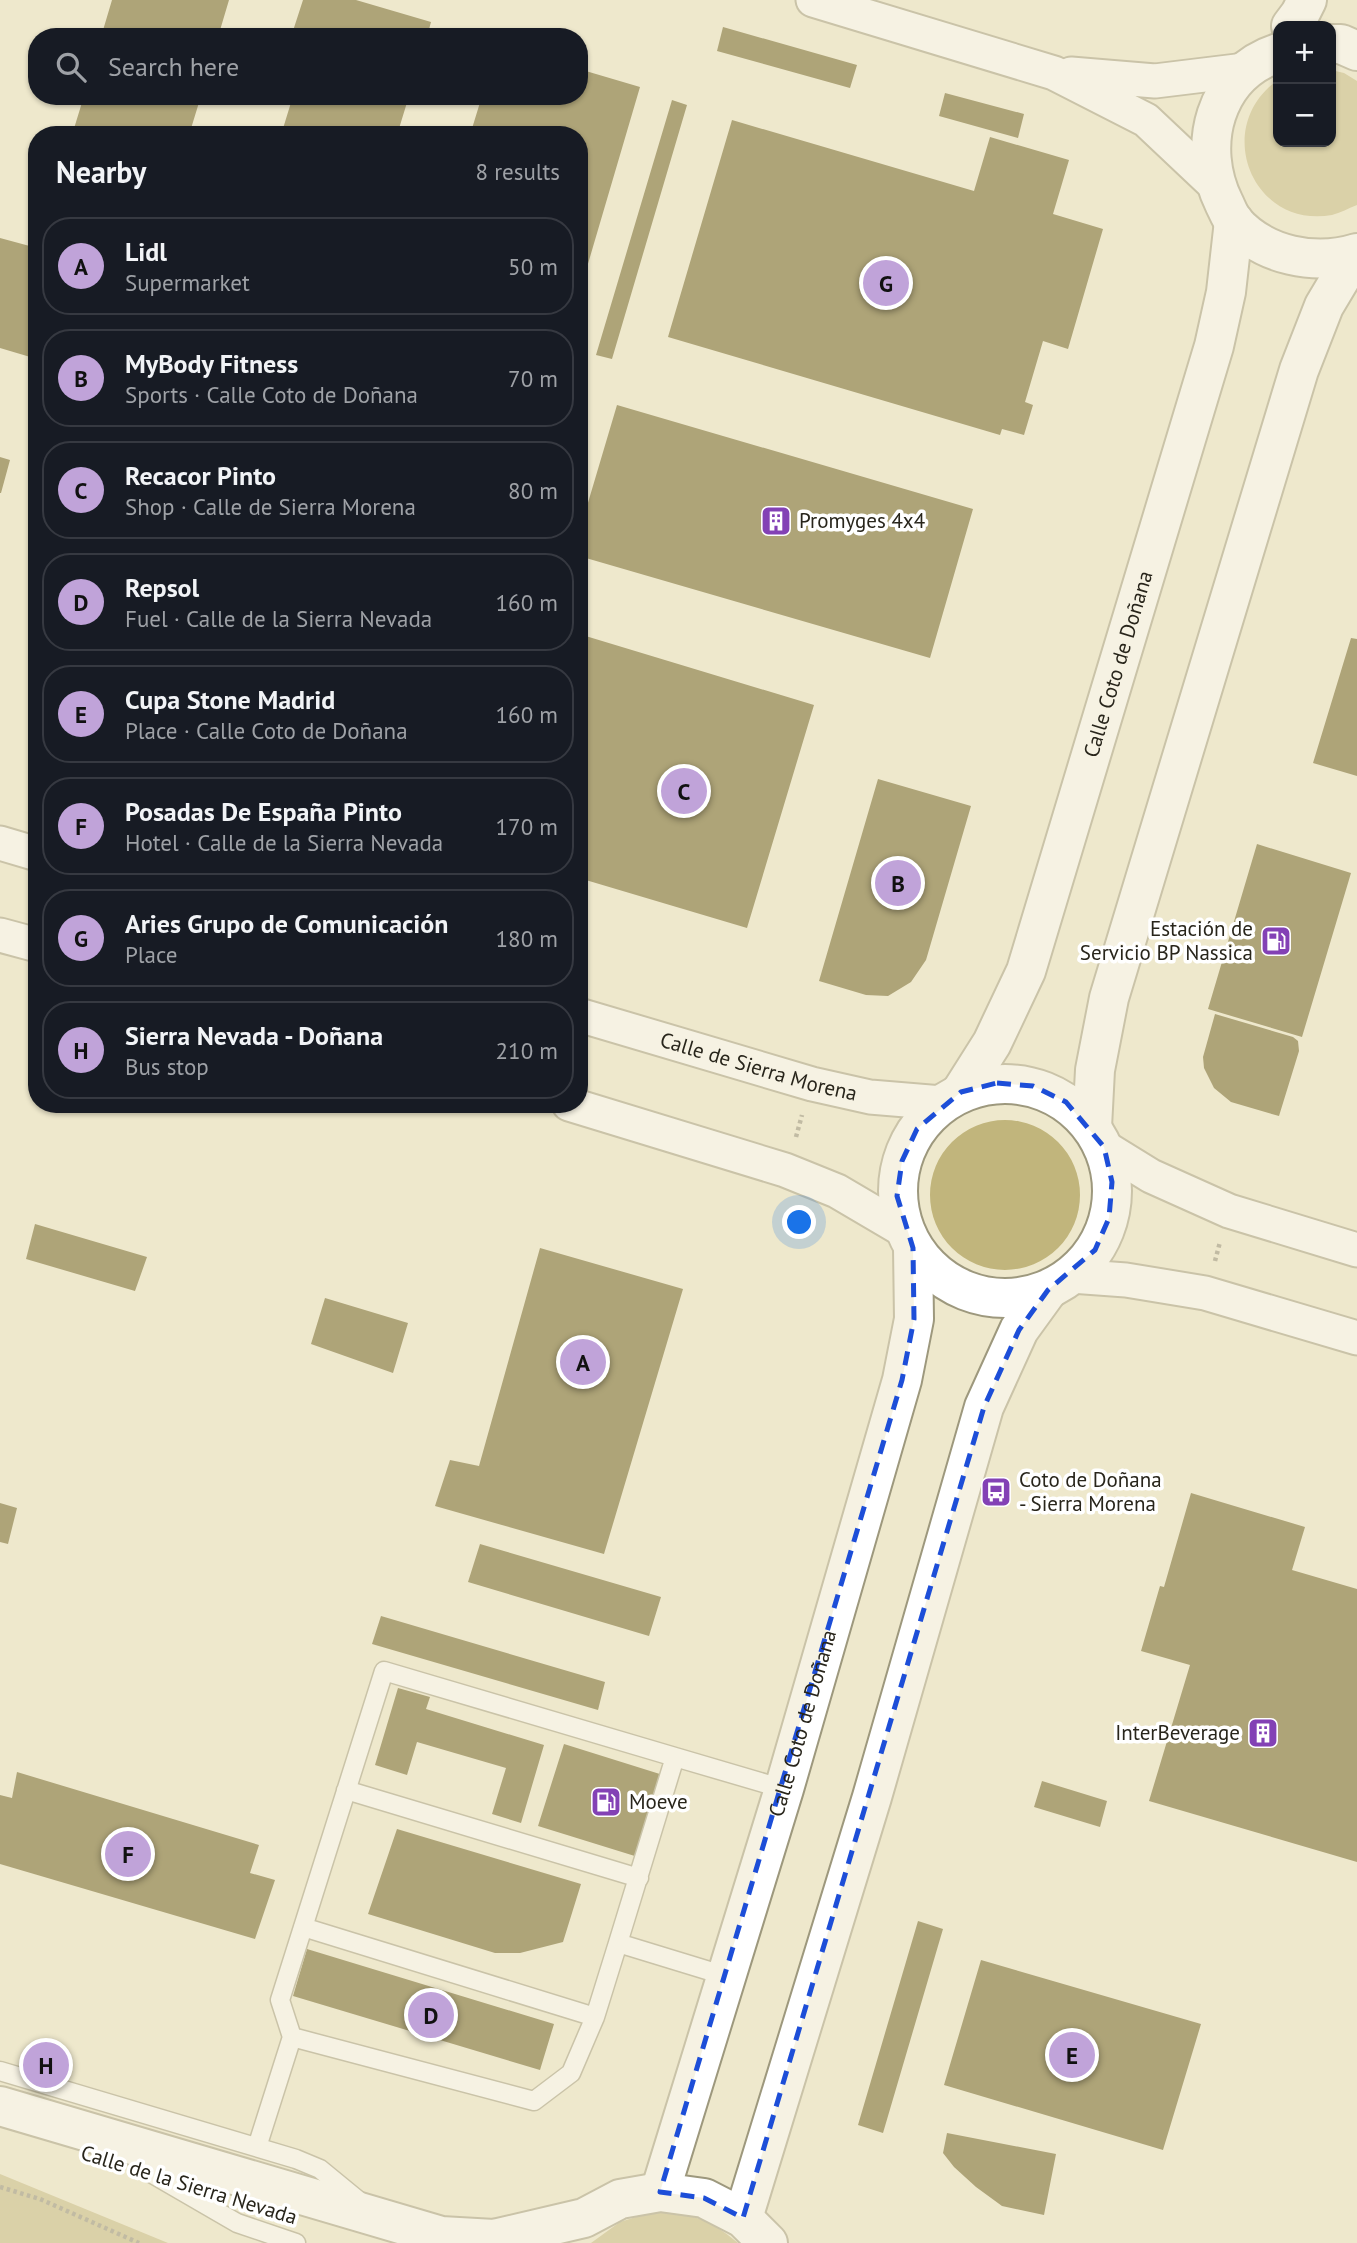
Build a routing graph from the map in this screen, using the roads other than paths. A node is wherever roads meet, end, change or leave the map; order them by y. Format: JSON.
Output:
{"nodes":[{"id":1,"x":813,"y":0,"type":"edge"},
{"id":2,"x":1307,"y":0,"type":"edge"},
{"id":3,"x":1295,"y":21,"type":"edge"},
{"id":4,"x":1336,"y":44,"type":"edge"},
{"id":5,"x":1357,"y":51,"type":"edge"},
{"id":6,"x":1267,"y":55,"type":"edge"},
{"id":7,"x":1054,"y":73,"type":"junction"},
{"id":8,"x":1217,"y":187,"type":"junction"},
{"id":9,"x":1234,"y":221,"type":"junction"},
{"id":10,"x":1356,"y":254,"type":"edge"},
{"id":11,"x":0,"y":843,"type":"edge"},
{"id":12,"x":28,"y":851,"type":"edge"},
{"id":13,"x":0,"y":935,"type":"edge"},
{"id":14,"x":28,"y":943,"type":"edge"},
{"id":15,"x":588,"y":1018,"type":"edge"},
{"id":16,"x":952,"y":1097,"type":"junction"},
{"id":17,"x":588,"y":1110,"type":"edge"},
{"id":18,"x":1098,"y":1137,"type":"junction"},
{"id":19,"x":909,"y":1239,"type":"junction"},
{"id":20,"x":1357,"y":1250,"type":"edge"},
{"id":21,"x":1059,"y":1283,"type":"junction"},
{"id":22,"x":1357,"y":1338,"type":"edge"},
{"id":23,"x":675,"y":1757,"type":"junction"},
{"id":24,"x":784,"y":1789,"type":"junction"},
{"id":25,"x":346,"y":1790,"type":"junction"},
{"id":26,"x":639,"y":1878,"type":"junction"},
{"id":27,"x":303,"y":1927,"type":"junction"},
{"id":28,"x":618,"y":1943,"type":"junction"},
{"id":29,"x":726,"y":1976,"type":"junction"},
{"id":30,"x":595,"y":2017,"type":"junction"},
{"id":31,"x":292,"y":2037,"type":"junction"},
{"id":32,"x":0,"y":2071,"type":"edge"},
{"id":33,"x":0,"y":2106,"type":"edge"},
{"id":34,"x":0,"y":2128,"type":"edge"},
{"id":35,"x":257,"y":2147,"type":"junction"},
{"id":36,"x":149,"y":2172,"type":"junction"},
{"id":37,"x":660,"y":2192,"type":"junction"},
{"id":38,"x":381,"y":2231,"type":"edge"},
{"id":39,"x":571,"y":2231,"type":"edge"},
{"id":40,"x":755,"y":2231,"type":"edge"},
{"id":41,"x":296,"y":2243,"type":"edge"}],
"edges":[{"from":1,"to":7,"type":"street"},
{"from":2,"to":3,"type":"street"},
{"from":4,"to":5,"type":"street"},
{"from":6,"to":7,"type":"street"},
{"from":6,"to":8,"type":"street"},
{"from":7,"to":8,"type":"street"},
{"from":8,"to":9,"type":"street"},
{"from":9,"to":10,"type":"street"},
{"from":9,"to":16,"type":"street","name":"Calle Coto de Doñana"},
{"from":10,"to":18,"type":"street"},
{"from":11,"to":12,"type":"street"},
{"from":13,"to":14,"type":"street"},
{"from":15,"to":16,"type":"street","name":"Calle de Sierra Morena"},
{"from":16,"to":18,"type":"street"},
{"from":16,"to":19,"type":"street"},
{"from":17,"to":19,"type":"street"},
{"from":18,"to":20,"type":"street"},
{"from":18,"to":21,"type":"street"},
{"from":19,"to":21,"type":"street"},
{"from":19,"to":24,"type":"street","name":"Calle Coto de Doñana"},
{"from":21,"to":22,"type":"street"},
{"from":21,"to":40,"type":"street"},
{"from":23,"to":24,"type":"lane"},
{"from":23,"to":25,"type":"lane"},
{"from":23,"to":26,"type":"lane"},
{"from":24,"to":29,"type":"street","name":"Calle Coto de Doñana"},
{"from":25,"to":26,"type":"lane"},
{"from":25,"to":27,"type":"lane"},
{"from":26,"to":28,"type":"lane"},
{"from":27,"to":30,"type":"lane"},
{"from":27,"to":31,"type":"lane"},
{"from":28,"to":29,"type":"lane"},
{"from":28,"to":30,"type":"lane"},
{"from":29,"to":37,"type":"street","name":"Calle Coto de Doñana"},
{"from":30,"to":31,"type":"lane"},
{"from":31,"to":35,"type":"lane"},
{"from":32,"to":35,"type":"lane"},
{"from":33,"to":38,"type":"street"},
{"from":34,"to":36,"type":"street","name":"Calle de la Sierra Nevada"},
{"from":35,"to":38,"type":"lane"},
{"from":36,"to":38,"type":"street","name":"Calle de la Sierra Nevada"},
{"from":36,"to":41,"type":"lane"},
{"from":37,"to":39,"type":"street"},
{"from":37,"to":40,"type":"street"},
{"from":38,"to":39,"type":"street"}]}
